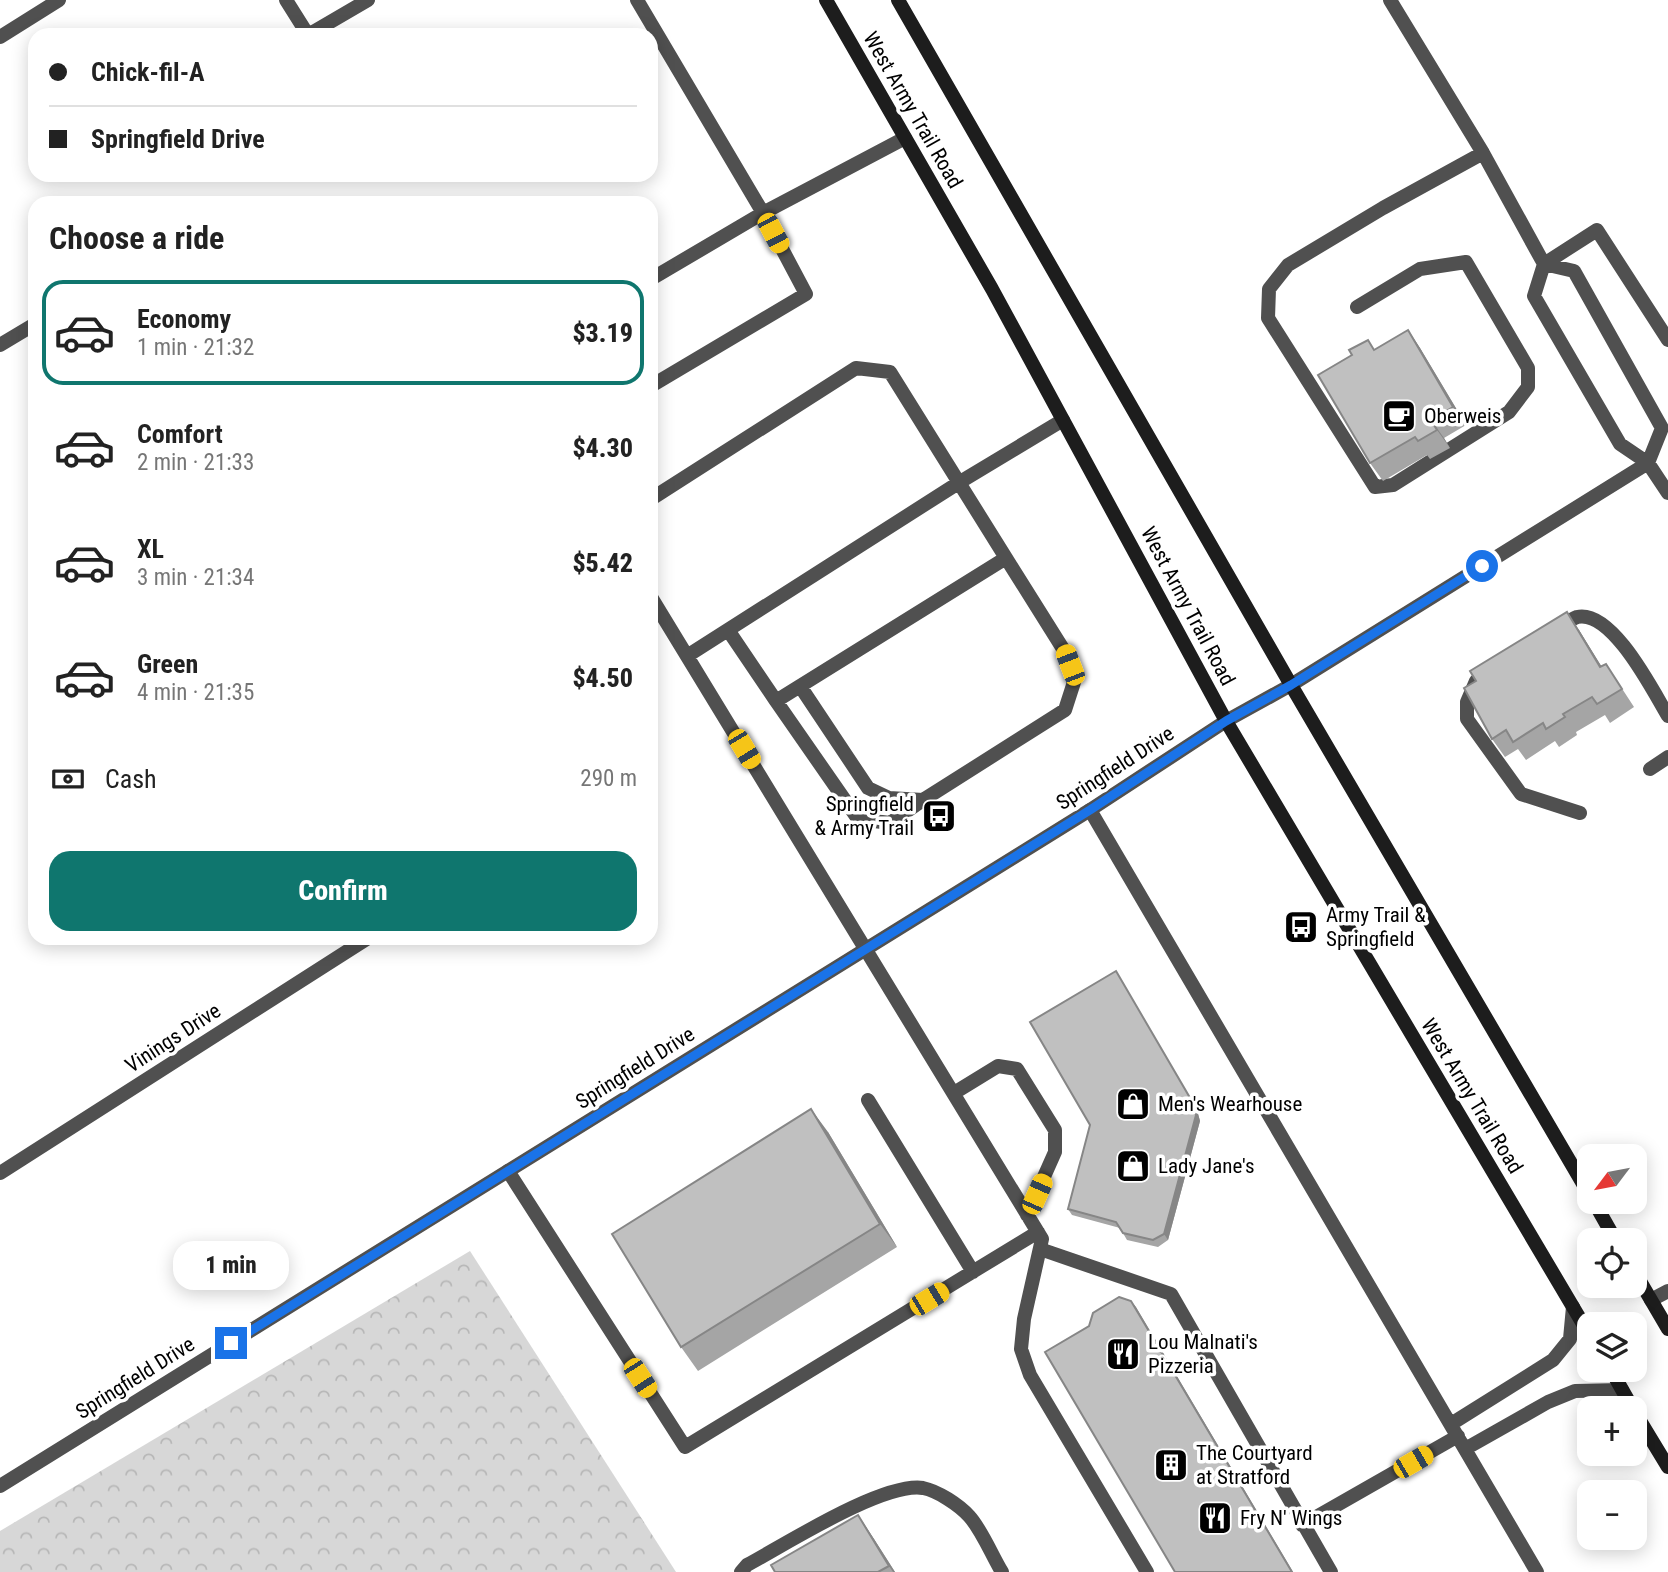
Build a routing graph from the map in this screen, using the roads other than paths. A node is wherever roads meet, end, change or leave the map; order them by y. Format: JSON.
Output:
{"nodes":[{"id":1,"x":59,"y":0,"type":"edge"},
{"id":2,"x":286,"y":0,"type":"edge"},
{"id":3,"x":368,"y":0,"type":"edge"},
{"id":4,"x":637,"y":0,"type":"edge"},
{"id":5,"x":827,"y":0,"type":"edge"},
{"id":6,"x":898,"y":0,"type":"edge"},
{"id":7,"x":1390,"y":0,"type":"edge"},
{"id":8,"x":304,"y":28,"type":"edge"},
{"id":9,"x":320,"y":28,"type":"edge"},
{"id":10,"x":654,"y":28,"type":"edge"},
{"id":11,"x":658,"y":36,"type":"edge"},
{"id":12,"x":0,"y":37,"type":"edge"},
{"id":13,"x":905,"y":138,"type":"junction"},
{"id":14,"x":1483,"y":153,"type":"junction"},
{"id":15,"x":763,"y":213,"type":"junction"},
{"id":16,"x":1544,"y":264,"type":"junction"},
{"id":17,"x":658,"y":275,"type":"edge"},
{"id":18,"x":1357,"y":307,"type":"dead end"},
{"id":19,"x":28,"y":328,"type":"edge"},
{"id":20,"x":1668,"y":340,"type":"edge"},
{"id":21,"x":0,"y":345,"type":"edge"},
{"id":22,"x":658,"y":382,"type":"edge"},
{"id":23,"x":1063,"y":421,"type":"junction"},
{"id":24,"x":1648,"y":463,"type":"junction"},
{"id":25,"x":960,"y":482,"type":"junction"},
{"id":26,"x":1668,"y":493,"type":"edge"},
{"id":27,"x":658,"y":495,"type":"edge"},
{"id":28,"x":1006,"y":558,"type":"junction"},
{"id":29,"x":658,"y":608,"type":"edge"},
{"id":30,"x":728,"y":630,"type":"junction"},
{"id":31,"x":1543,"y":638,"type":"edge"},
{"id":32,"x":687,"y":656,"type":"junction"},
{"id":33,"x":1488,"y":674,"type":"edge"},
{"id":34,"x":1291,"y":685,"type":"junction"},
{"id":35,"x":800,"y":686,"type":"junction"},
{"id":36,"x":776,"y":702,"type":"junction"},
{"id":37,"x":1668,"y":716,"type":"edge"},
{"id":38,"x":1226,"y":721,"type":"junction"},
{"id":39,"x":1668,"y":757,"type":"edge"},
{"id":40,"x":1650,"y":769,"type":"dead end"},
{"id":41,"x":923,"y":800,"type":"junction"},
{"id":42,"x":1090,"y":810,"type":"junction"},
{"id":43,"x":1580,"y":813,"type":"dead end"},
{"id":44,"x":357,"y":945,"type":"edge"},
{"id":45,"x":867,"y":948,"type":"junction"},
{"id":46,"x":954,"y":1093,"type":"junction"},
{"id":47,"x":868,"y":1100,"type":"dead end"},
{"id":48,"x":508,"y":1171,"type":"junction"},
{"id":49,"x":0,"y":1173,"type":"edge"},
{"id":50,"x":1577,"y":1174,"type":"edge"},
{"id":51,"x":1027,"y":1215,"type":"junction"},
{"id":52,"x":1038,"y":1232,"type":"junction"},
{"id":53,"x":1040,"y":1249,"type":"junction"},
{"id":54,"x":973,"y":1272,"type":"junction"},
{"id":55,"x":1668,"y":1291,"type":"edge"},
{"id":56,"x":1647,"y":1293,"type":"edge"},
{"id":57,"x":1651,"y":1300,"type":"junction"},
{"id":58,"x":1573,"y":1307,"type":"junction"},
{"id":59,"x":1577,"y":1314,"type":"edge"},
{"id":60,"x":1668,"y":1329,"type":"edge"},
{"id":61,"x":1618,"y":1382,"type":"edge"},
{"id":62,"x":1622,"y":1390,"type":"junction"},
{"id":63,"x":1626,"y":1396,"type":"edge"},
{"id":64,"x":1647,"y":1432,"type":"edge"},
{"id":65,"x":1458,"y":1436,"type":"junction"},
{"id":66,"x":1668,"y":1467,"type":"edge"},
{"id":67,"x":0,"y":1486,"type":"edge"},
{"id":68,"x":1302,"y":1525,"type":"junction"},
{"id":69,"x":741,"y":1572,"type":"edge"},
{"id":70,"x":1002,"y":1572,"type":"edge"},
{"id":71,"x":1147,"y":1572,"type":"edge"},
{"id":72,"x":1331,"y":1572,"type":"edge"},
{"id":73,"x":1537,"y":1572,"type":"edge"}],
"edges":[{"from":1,"to":12,"type":"street"},
{"from":2,"to":8,"type":"street"},
{"from":3,"to":9,"type":"street"},
{"from":4,"to":10,"type":"street"},
{"from":5,"to":13,"type":"main road","name":"West Army Trail Road"},
{"from":6,"to":34,"type":"main road","name":"West Army Trail Road"},
{"from":7,"to":14,"type":"street"},
{"from":11,"to":15,"type":"street"},
{"from":13,"to":15,"type":"street"},
{"from":13,"to":23,"type":"main road","name":"West Army Trail Road"},
{"from":14,"to":16,"type":"street"},
{"from":14,"to":18,"type":"street"},
{"from":15,"to":17,"type":"street"},
{"from":15,"to":22,"type":"street"},
{"from":16,"to":20,"type":"street"},
{"from":16,"to":24,"type":"street"},
{"from":16,"to":24,"type":"street"},
{"from":19,"to":21,"type":"street"},
{"from":23,"to":25,"type":"street"},
{"from":23,"to":38,"type":"main road","name":"West Army Trail Road"},
{"from":24,"to":26,"type":"street"},
{"from":24,"to":34,"type":"street","name":"Springfield Drive"},
{"from":25,"to":27,"type":"street"},
{"from":25,"to":28,"type":"street"},
{"from":25,"to":30,"type":"street"},
{"from":28,"to":35,"type":"street"},
{"from":28,"to":41,"type":"street"},
{"from":29,"to":32,"type":"street"},
{"from":30,"to":32,"type":"street"},
{"from":30,"to":36,"type":"street"},
{"from":31,"to":37,"type":"street"},
{"from":32,"to":45,"type":"street"},
{"from":33,"to":43,"type":"street"},
{"from":34,"to":38,"type":"street","name":"Springfield Drive"},
{"from":34,"to":50,"type":"main road","name":"West Army Trail Road"},
{"from":35,"to":36,"type":"street"},
{"from":35,"to":41,"type":"street"},
{"from":36,"to":41,"type":"street"},
{"from":38,"to":42,"type":"street","name":"Springfield Drive"},
{"from":38,"to":58,"type":"main road","name":"West Army Trail Road"},
{"from":39,"to":40,"type":"street"},
{"from":42,"to":45,"type":"street","name":"Springfield Drive"},
{"from":42,"to":65,"type":"street"},
{"from":44,"to":49,"type":"street","name":"Vinings Drive"},
{"from":45,"to":46,"type":"street"},
{"from":45,"to":48,"type":"street","name":"Springfield Drive"},
{"from":46,"to":51,"type":"street"},
{"from":46,"to":51,"type":"street"},
{"from":47,"to":54,"type":"street"},
{"from":48,"to":54,"type":"street"},
{"from":48,"to":67,"type":"street","name":"Springfield Drive"},
{"from":51,"to":52,"type":"street"},
{"from":52,"to":53,"type":"street"},
{"from":52,"to":54,"type":"street"},
{"from":53,"to":68,"type":"street"},
{"from":53,"to":71,"type":"street"},
{"from":55,"to":57,"type":"street"},
{"from":56,"to":57,"type":"main road"},
{"from":57,"to":60,"type":"main road"},
{"from":58,"to":59,"type":"main road","name":"West Army Trail Road"},
{"from":58,"to":65,"type":"street"},
{"from":61,"to":62,"type":"main road"},
{"from":62,"to":63,"type":"main road"},
{"from":62,"to":65,"type":"street"},
{"from":64,"to":66,"type":"main road"},
{"from":65,"to":68,"type":"street"},
{"from":65,"to":73,"type":"street"},
{"from":68,"to":72,"type":"street"},
{"from":69,"to":70,"type":"street"}]}
